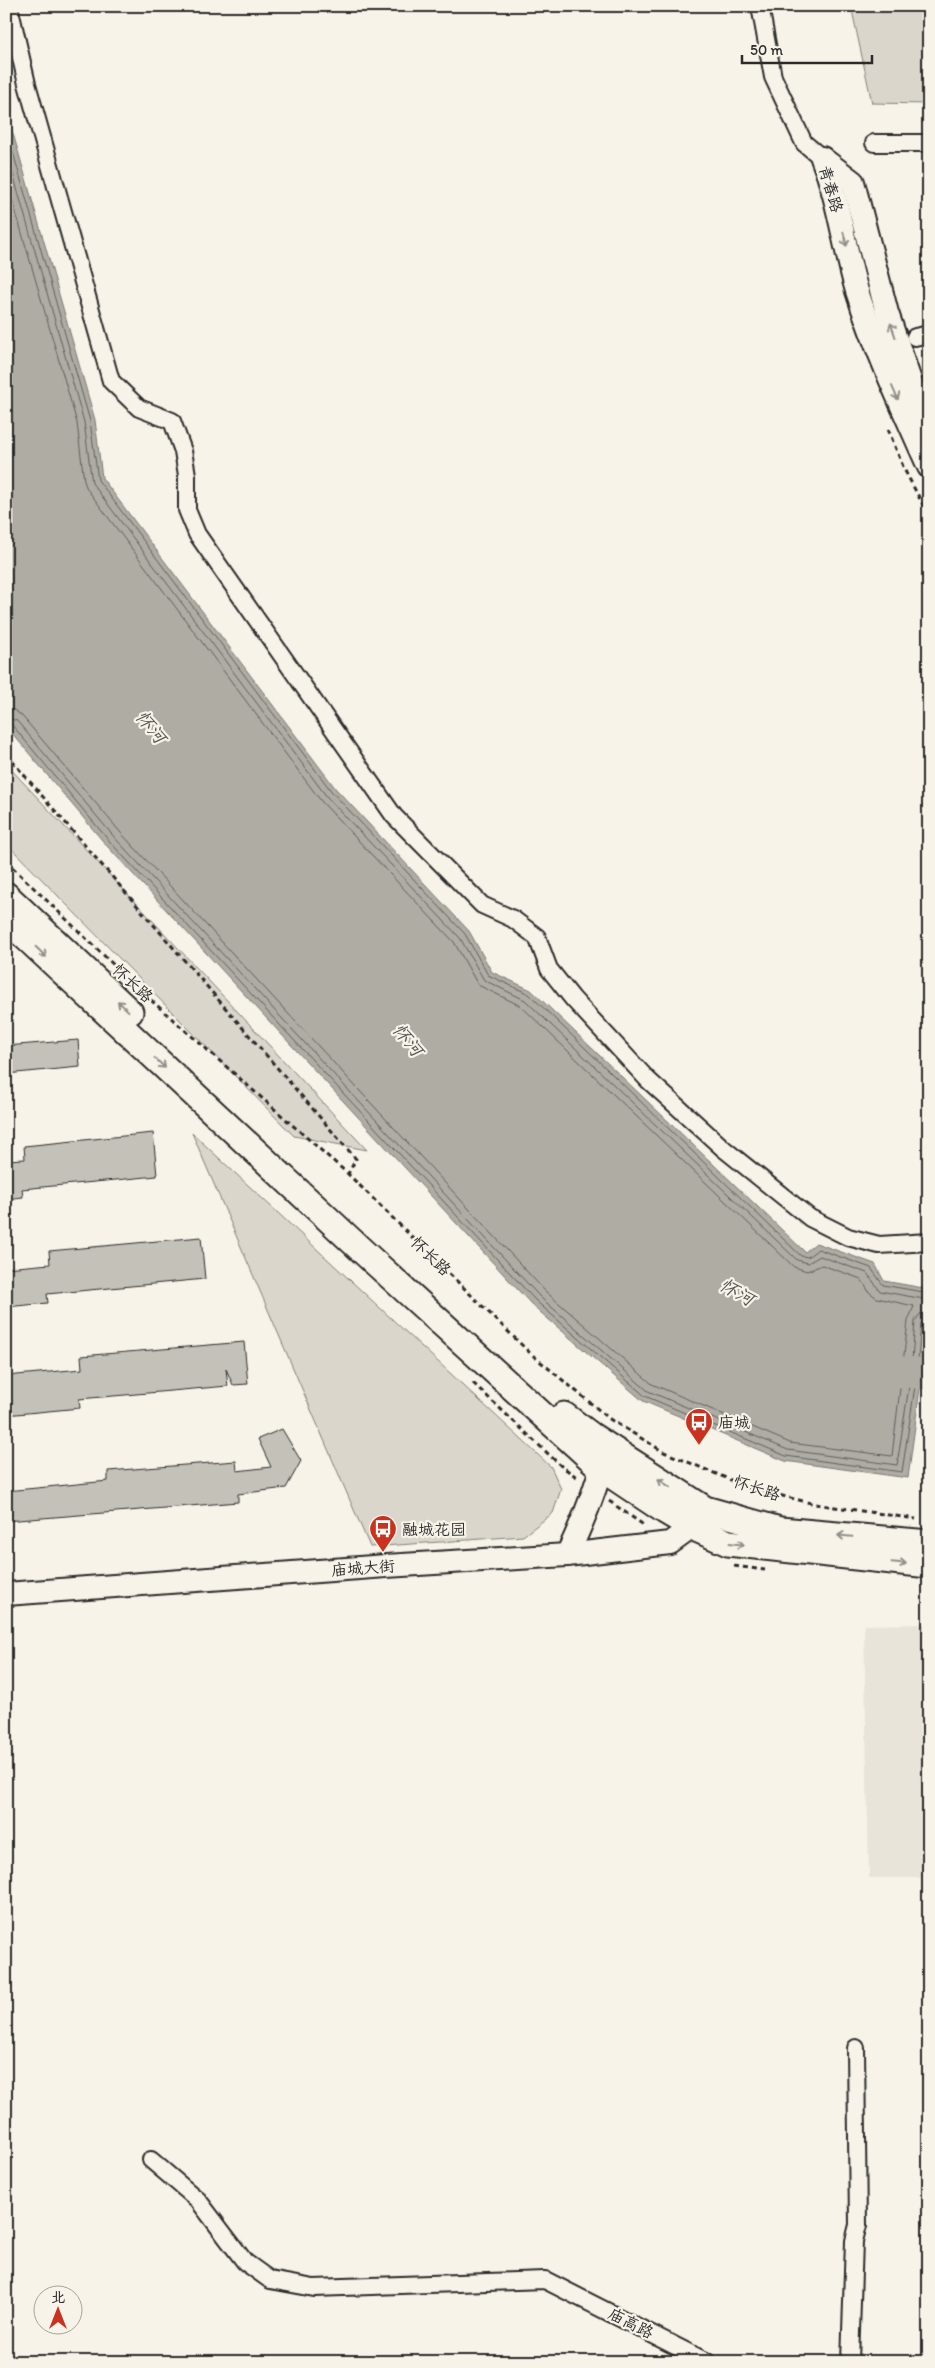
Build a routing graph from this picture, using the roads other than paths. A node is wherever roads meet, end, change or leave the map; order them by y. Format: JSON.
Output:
{"nodes":[{"id":1,"x":9,"y":6,"type":"edge"},
{"id":2,"x":760,"y":6,"type":"edge"},
{"id":3,"x":874,"y":143,"type":"dead end"},
{"id":4,"x":929,"y":143,"type":"edge"},
{"id":5,"x":822,"y":158,"type":"junction"},
{"id":6,"x":929,"y":424,"type":"edge"},
{"id":7,"x":929,"y":467,"type":"edge"},
{"id":8,"x":6,"y":895,"type":"edge"},
{"id":9,"x":6,"y":918,"type":"edge"},
{"id":10,"x":929,"y":1242,"type":"edge"},
{"id":11,"x":604,"y":1458,"type":"junction"},
{"id":12,"x":699,"y":1518,"type":"junction"},
{"id":13,"x":929,"y":1543,"type":"edge"},
{"id":14,"x":567,"y":1556,"type":"junction"},
{"id":15,"x":929,"y":1565,"type":"edge"},
{"id":16,"x":6,"y":1594,"type":"edge"},
{"id":17,"x":856,"y":2048,"type":"dead end"},
{"id":18,"x":151,"y":2160,"type":"dead end"},
{"id":19,"x":707,"y":2362,"type":"edge"},
{"id":20,"x":850,"y":2362,"type":"edge"}],
"edges":[{"from":1,"to":10,"type":"street"},
{"from":2,"to":5,"type":"street"},
{"from":3,"to":4,"type":"street"},
{"from":6,"to":5,"type":"main road","name":"青春路","one_way":true},
{"from":5,"to":7,"type":"main road","name":"青春路","one_way":true},
{"from":11,"to":8,"type":"main road","name":"怀长路","one_way":true},
{"from":9,"to":11,"type":"main road","name":"怀长路","one_way":true},
{"from":11,"to":12,"type":"main road","name":"怀长路"},
{"from":11,"to":14,"type":"main road"},
{"from":13,"to":12,"type":"main road","name":"怀长路","one_way":true},
{"from":12,"to":14,"type":"main road","name":"庙城大街"},
{"from":12,"to":15,"type":"main road","name":"怀长路","one_way":true},
{"from":14,"to":16,"type":"main road","name":"庙城大街"},
{"from":17,"to":20,"type":"street"},
{"from":18,"to":19,"type":"street","name":"庙高路"}]}
